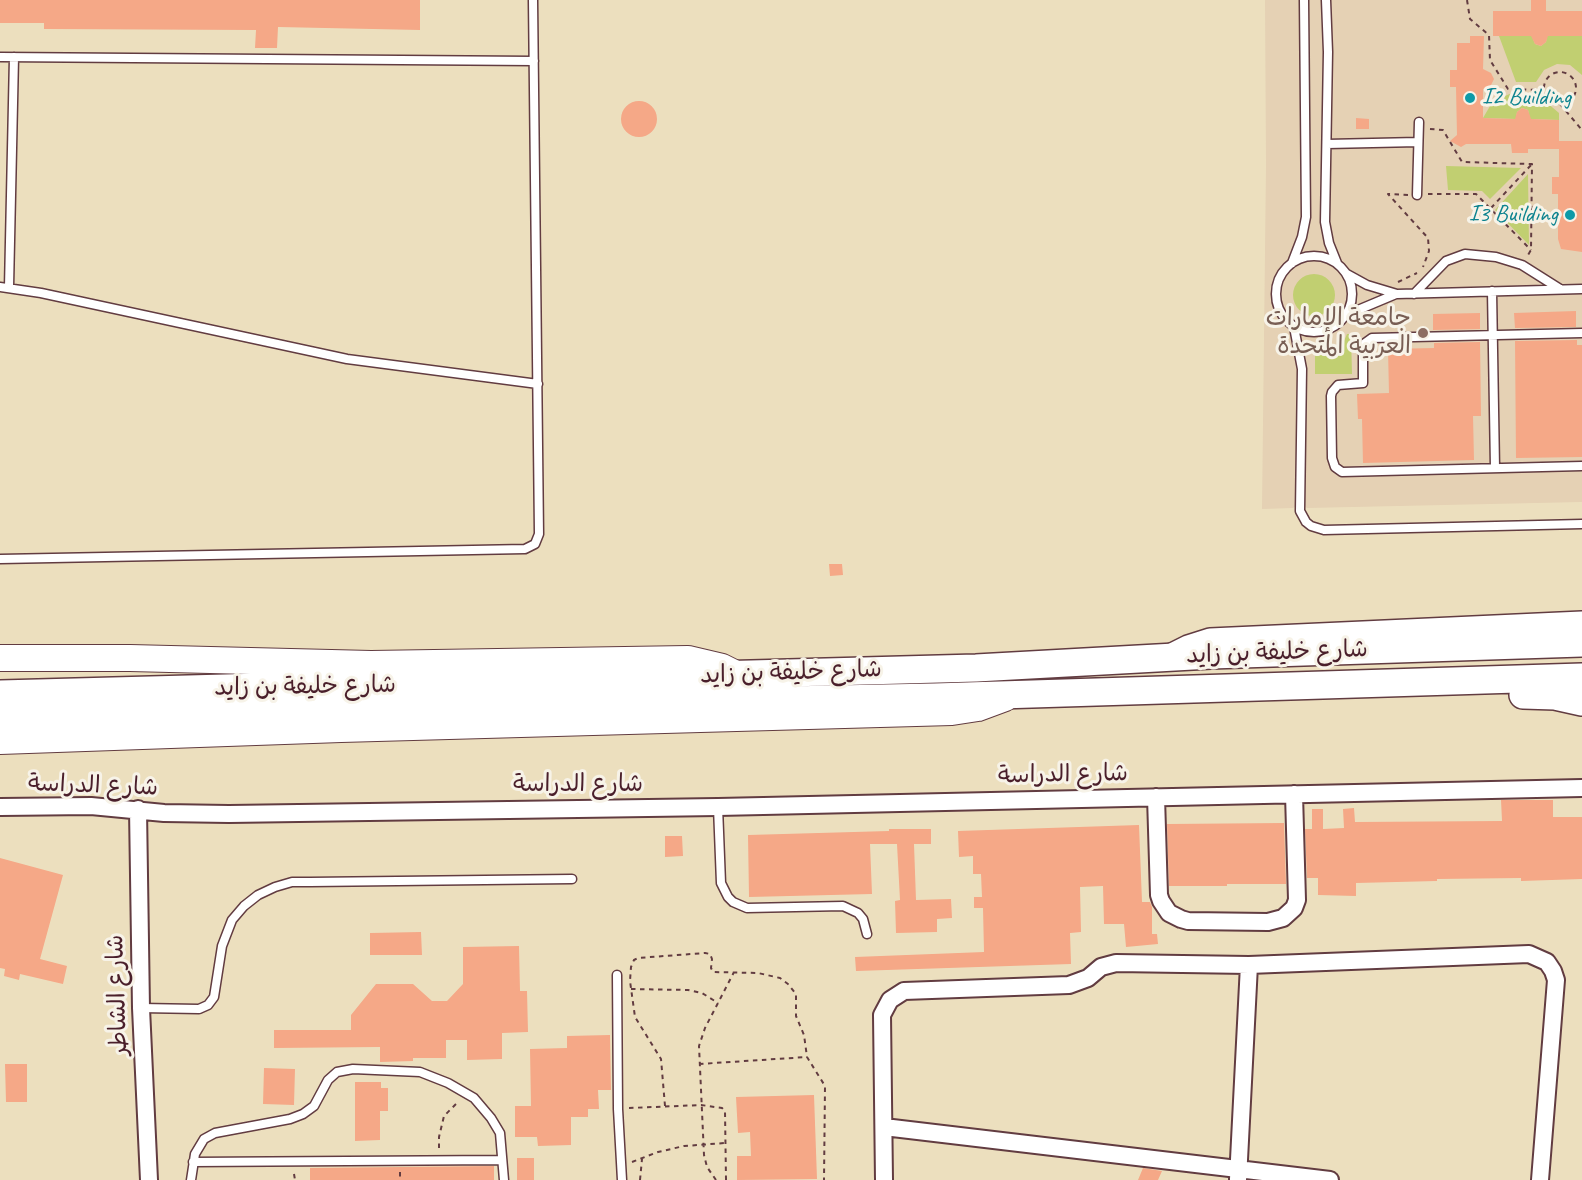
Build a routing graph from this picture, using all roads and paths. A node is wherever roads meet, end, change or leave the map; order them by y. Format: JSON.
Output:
{"nodes":[{"id":1,"x":533,"y":0,"type":"edge"},
{"id":2,"x":1304,"y":0,"type":"edge"},
{"id":3,"x":1326,"y":0,"type":"edge"},
{"id":4,"x":1467,"y":0,"type":"edge"},
{"id":5,"x":0,"y":57,"type":"edge"},
{"id":6,"x":14,"y":57,"type":"junction"},
{"id":7,"x":534,"y":61,"type":"junction"},
{"id":8,"x":1544,"y":90,"type":"junction"},
{"id":9,"x":1576,"y":90,"type":"junction"},
{"id":10,"x":1582,"y":90,"type":"edge"},
{"id":11,"x":1560,"y":104,"type":"junction"},
{"id":12,"x":1419,"y":125,"type":"joint"},
{"id":13,"x":1582,"y":130,"type":"edge"},
{"id":14,"x":1418,"y":142,"type":"junction"},
{"id":15,"x":1327,"y":144,"type":"junction"},
{"id":16,"x":1532,"y":164,"type":"junction"},
{"id":17,"x":1417,"y":195,"type":"junction"},
{"id":18,"x":1490,"y":209,"type":"junction"},
{"id":19,"x":1531,"y":250,"type":"junction"},
{"id":20,"x":1292,"y":263,"type":"junction"},
{"id":21,"x":1336,"y":263,"type":"junction"},
{"id":22,"x":1521,"y":265,"type":"junction"},
{"id":23,"x":1346,"y":274,"type":"junction"},
{"id":24,"x":5,"y":287,"type":"edge"},
{"id":25,"x":1561,"y":289,"type":"junction"},
{"id":26,"x":1582,"y":289,"type":"edge"},
{"id":27,"x":1492,"y":291,"type":"junction"},
{"id":28,"x":1397,"y":294,"type":"junction"},
{"id":29,"x":1414,"y":294,"type":"junction"},
{"id":30,"x":1346,"y":315,"type":"junction"},
{"id":31,"x":1294,"y":327,"type":"junction"},
{"id":32,"x":1582,"y":333,"type":"edge"},
{"id":33,"x":1493,"y":335,"type":"junction"},
{"id":34,"x":538,"y":384,"type":"junction"},
{"id":35,"x":1582,"y":466,"type":"edge"},
{"id":36,"x":1495,"y":468,"type":"junction"},
{"id":37,"x":1582,"y":524,"type":"edge"},
{"id":38,"x":0,"y":559,"type":"edge"},
{"id":39,"x":1582,"y":622,"type":"edge"},
{"id":40,"x":1582,"y":643,"type":"edge"},
{"id":41,"x":1168,"y":657,"type":"junction"},
{"id":42,"x":0,"y":658,"type":"edge"},
{"id":43,"x":738,"y":675,"type":"junction"},
{"id":44,"x":1582,"y":677,"type":"edge"},
{"id":45,"x":1416,"y":681,"type":"junction"},
{"id":46,"x":0,"y":694,"type":"edge"},
{"id":47,"x":1013,"y":694,"type":"junction"},
{"id":48,"x":1582,"y":702,"type":"edge"},
{"id":49,"x":0,"y":716,"type":"edge"},
{"id":50,"x":0,"y":741,"type":"edge"},
{"id":51,"x":1582,"y":788,"type":"edge"},
{"id":52,"x":1294,"y":794,"type":"junction"},
{"id":53,"x":1156,"y":796,"type":"junction"},
{"id":54,"x":0,"y":807,"type":"edge"},
{"id":55,"x":718,"y":807,"type":"junction"},
{"id":56,"x":138,"y":809,"type":"junction"},
{"id":57,"x":572,"y":879,"type":"dead end"},
{"id":58,"x":867,"y":934,"type":"dead end"},
{"id":59,"x":1250,"y":965,"type":"junction"},
{"id":60,"x":734,"y":972,"type":"junction"},
{"id":61,"x":617,"y":975,"type":"dead end"},
{"id":62,"x":631,"y":989,"type":"junction"},
{"id":63,"x":617,"y":990,"type":"junction"},
{"id":64,"x":718,"y":1003,"type":"junction"},
{"id":65,"x":141,"y":1008,"type":"junction"},
{"id":66,"x":807,"y":1057,"type":"junction"},
{"id":67,"x":699,"y":1064,"type":"junction"},
{"id":68,"x":466,"y":1094,"type":"junction"},
{"id":69,"x":701,"y":1105,"type":"junction"},
{"id":70,"x":665,"y":1106,"type":"junction"},
{"id":71,"x":618,"y":1109,"type":"junction"},
{"id":72,"x":884,"y":1127,"type":"junction"},
{"id":73,"x":725,"y":1143,"type":"junction"},
{"id":74,"x":703,"y":1144,"type":"junction"},
{"id":75,"x":642,"y":1159,"type":"junction"},
{"id":76,"x":439,"y":1160,"type":"junction"},
{"id":77,"x":501,"y":1160,"type":"junction"},
{"id":78,"x":193,"y":1162,"type":"junction"},
{"id":79,"x":621,"y":1163,"type":"junction"},
{"id":80,"x":1239,"y":1175,"type":"edge"},
{"id":81,"x":149,"y":1180,"type":"edge"},
{"id":82,"x":190,"y":1180,"type":"edge"},
{"id":83,"x":504,"y":1180,"type":"edge"},
{"id":84,"x":622,"y":1180,"type":"edge"},
{"id":85,"x":640,"y":1180,"type":"edge"},
{"id":86,"x":716,"y":1180,"type":"edge"},
{"id":87,"x":726,"y":1180,"type":"edge"},
{"id":88,"x":825,"y":1180,"type":"edge"},
{"id":89,"x":884,"y":1180,"type":"edge"},
{"id":90,"x":1330,"y":1180,"type":"edge"},
{"id":91,"x":1540,"y":1180,"type":"edge"}],
"edges":[{"from":1,"to":7,"type":"lane"},
{"from":2,"to":20,"type":"lane"},
{"from":3,"to":15,"type":"lane"},
{"from":4,"to":8,"type":"path"},
{"from":5,"to":6,"type":"lane"},
{"from":6,"to":7,"type":"lane"},
{"from":6,"to":24,"type":"lane"},
{"from":7,"to":34,"type":"lane"},
{"from":8,"to":9,"type":"path"},
{"from":8,"to":11,"type":"path"},
{"from":9,"to":10,"type":"path"},
{"from":9,"to":11,"type":"path"},
{"from":11,"to":13,"type":"path"},
{"from":12,"to":14,"type":"lane"},
{"from":12,"to":16,"type":"path"},
{"from":14,"to":15,"type":"lane"},
{"from":14,"to":17,"type":"lane"},
{"from":15,"to":21,"type":"lane"},
{"from":16,"to":18,"type":"path"},
{"from":16,"to":19,"type":"path"},
{"from":17,"to":18,"type":"path"},
{"from":17,"to":28,"type":"path"},
{"from":18,"to":19,"type":"path"},
{"from":19,"to":22,"type":"path"},
{"from":20,"to":21,"type":"lane"},
{"from":20,"to":31,"type":"lane"},
{"from":21,"to":23,"type":"lane"},
{"from":22,"to":25,"type":"lane"},
{"from":22,"to":29,"type":"lane"},
{"from":23,"to":28,"type":"lane"},
{"from":23,"to":30,"type":"lane"},
{"from":24,"to":34,"type":"lane"},
{"from":25,"to":26,"type":"lane"},
{"from":25,"to":27,"type":"lane"},
{"from":27,"to":29,"type":"lane"},
{"from":27,"to":33,"type":"lane"},
{"from":28,"to":29,"type":"lane"},
{"from":28,"to":30,"type":"lane"},
{"from":30,"to":31,"type":"lane"},
{"from":31,"to":37,"type":"lane"},
{"from":32,"to":33,"type":"lane"},
{"from":33,"to":36,"type":"lane"},
{"from":33,"to":36,"type":"lane"},
{"from":34,"to":38,"type":"lane"},
{"from":35,"to":36,"type":"lane"},
{"from":39,"to":41,"type":"street"},
{"from":40,"to":41,"type":"highway","name":"شارع خليفة بن زايد"},
{"from":41,"to":43,"type":"highway","name":"شارع خليفة بن زايد"},
{"from":42,"to":43,"type":"main road"},
{"from":43,"to":46,"type":"highway","name":"شارع خليفة بن زايد"},
{"from":44,"to":45,"type":"highway","name":"شارع خليفة بن زايد"},
{"from":45,"to":47,"type":"highway","name":"شارع خليفة بن زايد"},
{"from":45,"to":48,"type":"highway"},
{"from":47,"to":49,"type":"highway","name":"شارع خليفة بن زايد"},
{"from":47,"to":50,"type":"main road"},
{"from":51,"to":52,"type":"street","name":"شارع الدراسة"},
{"from":52,"to":53,"type":"street","name":"شارع الدراسة"},
{"from":52,"to":53,"type":"street","name":"شارع الدراسة"},
{"from":53,"to":55,"type":"street","name":"شارع الدراسة"},
{"from":54,"to":56,"type":"street","name":"شارع الدراسة"},
{"from":55,"to":56,"type":"street","name":"شارع الدراسة"},
{"from":55,"to":58,"type":"lane"},
{"from":56,"to":65,"type":"street","name":"شارع الشاطر"},
{"from":57,"to":65,"type":"lane"},
{"from":59,"to":72,"type":"street"},
{"from":59,"to":80,"type":"street"},
{"from":59,"to":91,"type":"street"},
{"from":60,"to":62,"type":"path"},
{"from":60,"to":64,"type":"path"},
{"from":60,"to":66,"type":"path"},
{"from":61,"to":63,"type":"lane"},
{"from":62,"to":63,"type":"path"},
{"from":62,"to":64,"type":"path"},
{"from":62,"to":70,"type":"path"},
{"from":63,"to":71,"type":"lane"},
{"from":64,"to":67,"type":"path"},
{"from":65,"to":81,"type":"street","name":"شارع الشاطر"},
{"from":66,"to":67,"type":"path"},
{"from":66,"to":88,"type":"path"},
{"from":67,"to":69,"type":"path"},
{"from":68,"to":76,"type":"path"},
{"from":68,"to":77,"type":"lane"},
{"from":68,"to":78,"type":"lane"},
{"from":69,"to":70,"type":"path"},
{"from":69,"to":73,"type":"path"},
{"from":69,"to":74,"type":"path"},
{"from":70,"to":71,"type":"path"},
{"from":71,"to":79,"type":"lane"},
{"from":72,"to":80,"type":"street"},
{"from":72,"to":89,"type":"street"},
{"from":73,"to":74,"type":"path"},
{"from":73,"to":87,"type":"path"},
{"from":74,"to":75,"type":"path"},
{"from":74,"to":86,"type":"path"},
{"from":75,"to":79,"type":"path"},
{"from":75,"to":85,"type":"path"},
{"from":76,"to":77,"type":"lane"},
{"from":76,"to":78,"type":"lane"},
{"from":77,"to":83,"type":"lane"},
{"from":78,"to":82,"type":"lane"},
{"from":79,"to":84,"type":"lane"},
{"from":80,"to":90,"type":"street"}]}
